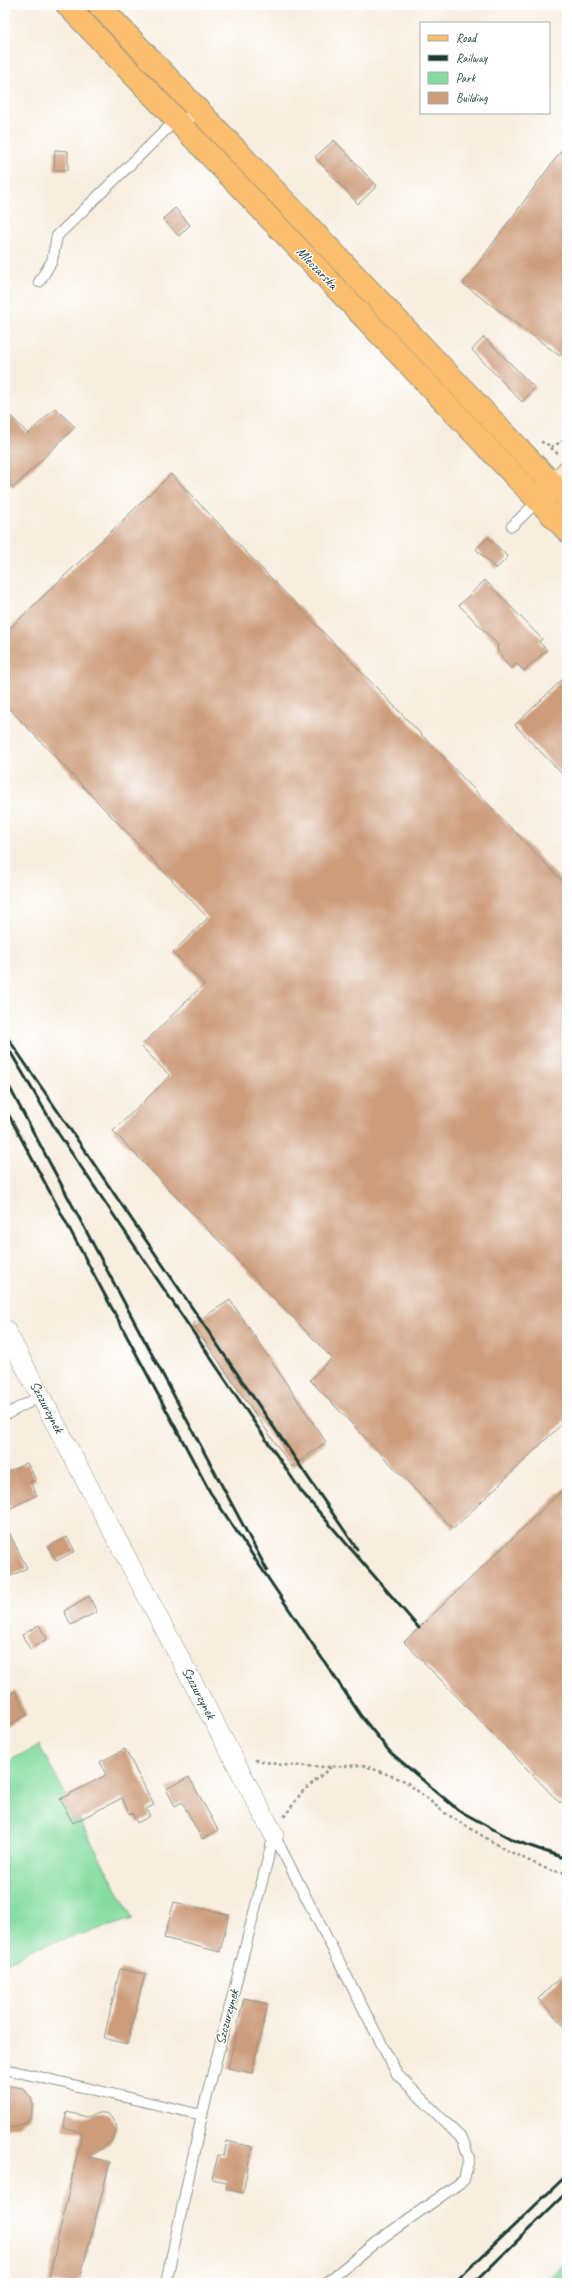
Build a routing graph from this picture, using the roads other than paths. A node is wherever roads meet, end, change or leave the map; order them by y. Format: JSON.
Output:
{"nodes":[{"id":1,"x":79,"y":6,"type":"edge"},
{"id":2,"x":176,"y":120,"type":"junction"},
{"id":3,"x":208,"y":121,"type":"junction"},
{"id":4,"x":39,"y":282,"type":"dead end"},
{"id":5,"x":563,"y":485,"type":"edge"},
{"id":6,"x":538,"y":501,"type":"junction"},
{"id":7,"x":512,"y":526,"type":"dead end"},
{"id":8,"x":567,"y":531,"type":"edge"},
{"id":9,"x":5,"y":1329,"type":"edge"},
{"id":10,"x":41,"y":1396,"type":"junction"},
{"id":11,"x":5,"y":1415,"type":"edge"},
{"id":12,"x":274,"y":1835,"type":"junction"},
{"id":13,"x":5,"y":2070,"type":"edge"},
{"id":14,"x":202,"y":2115,"type":"junction"},
{"id":15,"x":166,"y":2283,"type":"edge"},
{"id":16,"x":326,"y":2283,"type":"edge"}],
"edges":[{"from":1,"to":2,"type":"main road","name":"Mleczarska"},
{"from":1,"to":3,"type":"main road","name":"Mleczarska"},
{"from":2,"to":3,"type":"lane"},
{"from":2,"to":4,"type":"lane"},
{"from":2,"to":6,"type":"main road","name":"Mleczarska"},
{"from":3,"to":5,"type":"main road","name":"Mleczarska"},
{"from":5,"to":6,"type":"street"},
{"from":6,"to":7,"type":"lane"},
{"from":6,"to":8,"type":"main road","name":"Mleczarska"},
{"from":9,"to":10,"type":"street","name":"Szczurzynek"},
{"from":10,"to":11,"type":"lane"},
{"from":10,"to":12,"type":"street","name":"Szczurzynek"},
{"from":12,"to":14,"type":"lane","name":"Szczurzynek"},
{"from":12,"to":16,"type":"lane"},
{"from":13,"to":14,"type":"lane"},
{"from":14,"to":15,"type":"lane","name":"Szczurzynek"}]}
